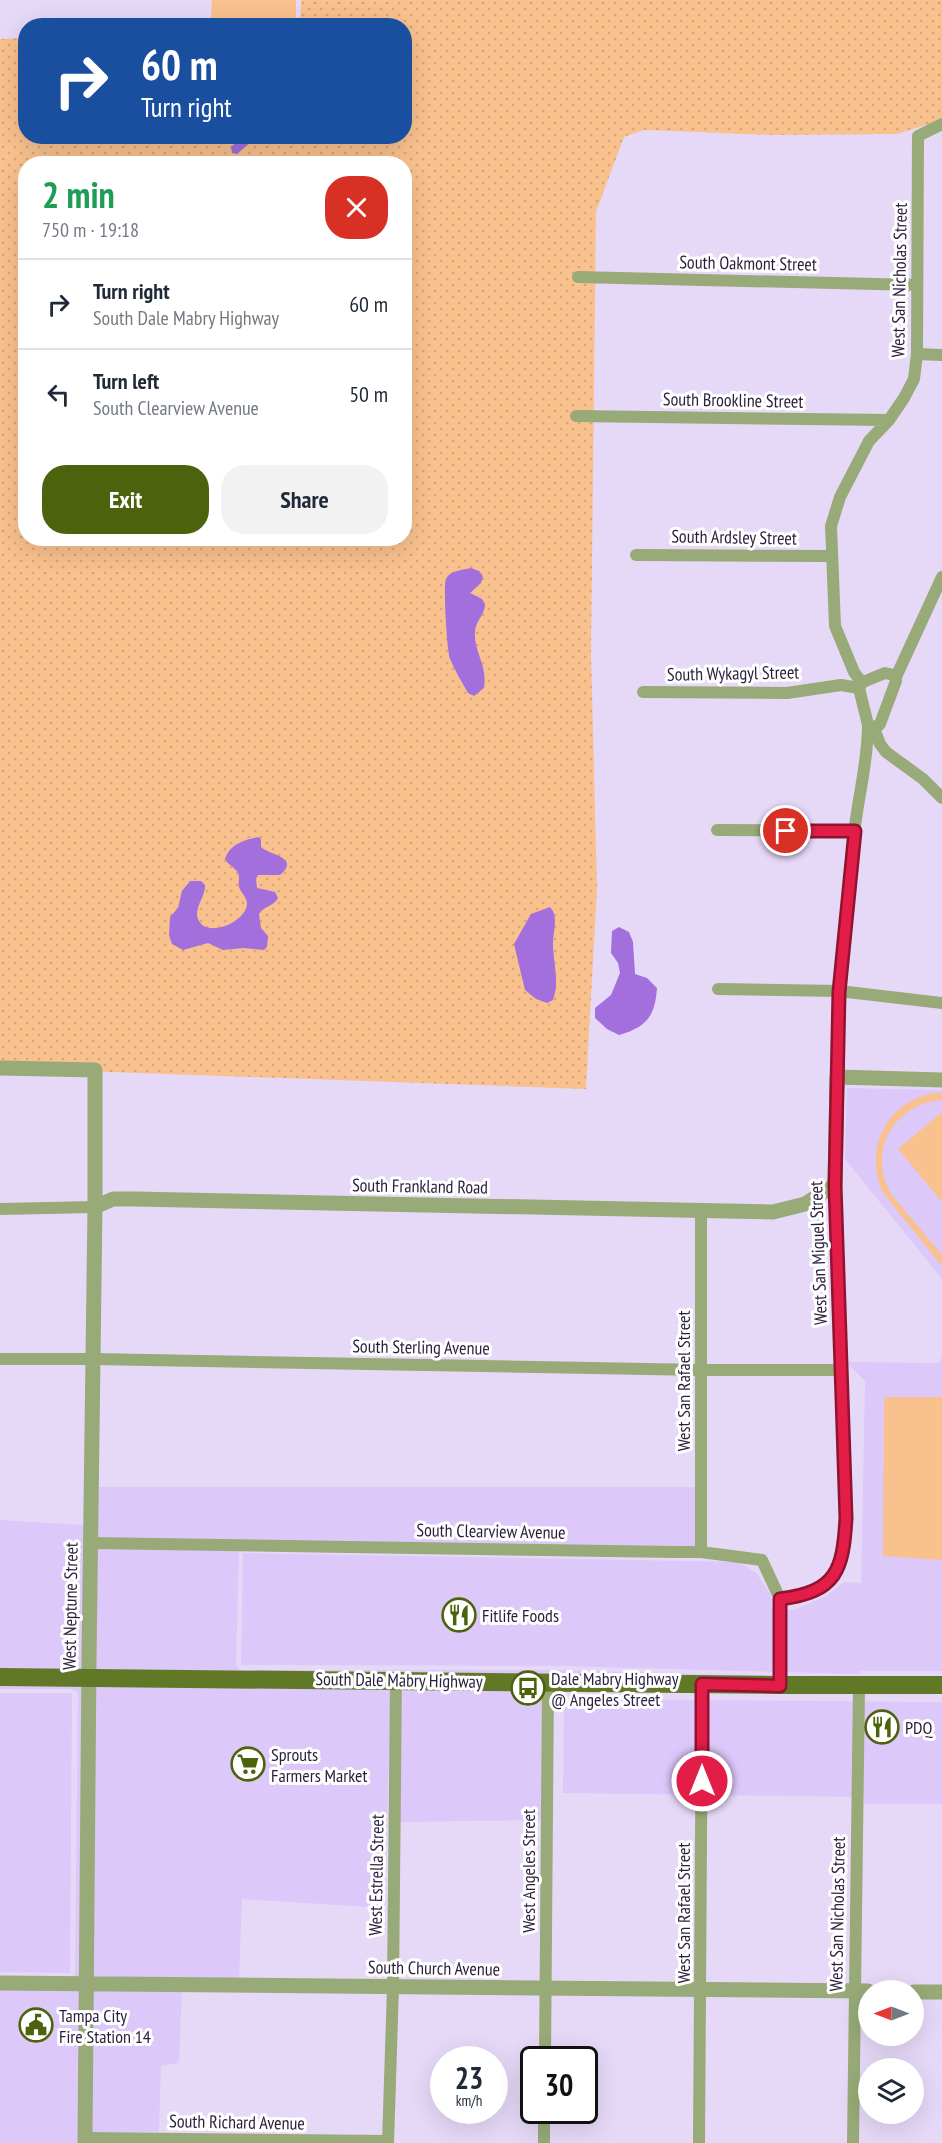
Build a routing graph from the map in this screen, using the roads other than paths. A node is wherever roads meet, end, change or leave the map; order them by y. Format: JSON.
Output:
{"nodes":[{"id":1,"x":942,"y":124,"type":"edge"},
{"id":2,"x":578,"y":277,"type":"dead end"},
{"id":3,"x":917,"y":285,"type":"junction"},
{"id":4,"x":917,"y":354,"type":"junction"},
{"id":5,"x":942,"y":355,"type":"edge"},
{"id":6,"x":576,"y":416,"type":"dead end"},
{"id":7,"x":889,"y":420,"type":"junction"},
{"id":8,"x":636,"y":555,"type":"dead end"},
{"id":9,"x":831,"y":556,"type":"junction"},
{"id":10,"x":942,"y":577,"type":"edge"},
{"id":11,"x":896,"y":677,"type":"junction"},
{"id":12,"x":861,"y":685,"type":"junction"},
{"id":13,"x":643,"y":692,"type":"dead end"},
{"id":14,"x":871,"y":726,"type":"junction"},
{"id":15,"x":942,"y":798,"type":"edge"},
{"id":16,"x":717,"y":830,"type":"dead end"},
{"id":17,"x":855,"y":831,"type":"junction"},
{"id":18,"x":718,"y":989,"type":"dead end"},
{"id":19,"x":839,"y":992,"type":"junction"},
{"id":20,"x":942,"y":1003,"type":"edge"},
{"id":21,"x":0,"y":1068,"type":"edge"},
{"id":22,"x":837,"y":1077,"type":"junction"},
{"id":23,"x":942,"y":1080,"type":"edge"},
{"id":24,"x":835,"y":1185,"type":"junction"},
{"id":25,"x":95,"y":1207,"type":"junction"},
{"id":26,"x":0,"y":1209,"type":"edge"},
{"id":27,"x":701,"y":1210,"type":"junction"},
{"id":28,"x":0,"y":1359,"type":"edge"},
{"id":29,"x":93,"y":1359,"type":"junction"},
{"id":30,"x":702,"y":1370,"type":"junction"},
{"id":31,"x":841,"y":1370,"type":"junction"},
{"id":32,"x":90,"y":1543,"type":"junction"},
{"id":33,"x":700,"y":1552,"type":"junction"},
{"id":34,"x":780,"y":1599,"type":"junction"},
{"id":35,"x":0,"y":1677,"type":"edge"},
{"id":36,"x":88,"y":1677,"type":"junction"},
{"id":37,"x":396,"y":1680,"type":"junction"},
{"id":38,"x":548,"y":1682,"type":"junction"},
{"id":39,"x":702,"y":1684,"type":"junction"},
{"id":40,"x":942,"y":1685,"type":"edge"},
{"id":41,"x":780,"y":1686,"type":"junction"},
{"id":42,"x":859,"y":1686,"type":"junction"},
{"id":43,"x":861,"y":1980,"type":"edge"},
{"id":44,"x":0,"y":1983,"type":"edge"},
{"id":45,"x":86,"y":1984,"type":"junction"},
{"id":46,"x":393,"y":1987,"type":"junction"},
{"id":47,"x":545,"y":1988,"type":"junction"},
{"id":48,"x":700,"y":1990,"type":"junction"},
{"id":49,"x":858,"y":1991,"type":"edge"},
{"id":50,"x":924,"y":1992,"type":"edge"},
{"id":51,"x":942,"y":1992,"type":"edge"},
{"id":52,"x":545,"y":2046,"type":"edge"},
{"id":53,"x":858,"y":2046,"type":"edge"},
{"id":54,"x":544,"y":2124,"type":"edge"},
{"id":55,"x":85,"y":2141,"type":"edge"},
{"id":56,"x":388,"y":2142,"type":"edge"},
{"id":57,"x":544,"y":2143,"type":"edge"},
{"id":58,"x":699,"y":2143,"type":"edge"},
{"id":59,"x":853,"y":2143,"type":"edge"}],
"edges":[{"from":1,"to":3,"type":"street","name":"West San Nicholas Street"},
{"from":2,"to":3,"type":"street","name":"South Oakmont Street"},
{"from":3,"to":4,"type":"street","name":"West San Nicholas Street"},
{"from":4,"to":5,"type":"street"},
{"from":4,"to":7,"type":"street","name":"West San Nicholas Street"},
{"from":6,"to":7,"type":"street","name":"South Brookline Street"},
{"from":7,"to":9,"type":"street","name":"West San Nicholas Street"},
{"from":8,"to":9,"type":"street","name":"South Ardsley Street"},
{"from":9,"to":12,"type":"street","name":"West San Nicholas Street"},
{"from":10,"to":11,"type":"street"},
{"from":11,"to":12,"type":"street","name":"South Wykagyl Street"},
{"from":11,"to":14,"type":"street"},
{"from":12,"to":13,"type":"street","name":"South Wykagyl Street"},
{"from":12,"to":14,"type":"street","name":"West San Nicholas Street"},
{"from":14,"to":15,"type":"street"},
{"from":14,"to":17,"type":"street"},
{"from":16,"to":17,"type":"street"},
{"from":17,"to":19,"type":"street","name":"West San Miguel Street"},
{"from":18,"to":19,"type":"street"},
{"from":19,"to":20,"type":"street"},
{"from":19,"to":22,"type":"street","name":"West San Miguel Street"},
{"from":21,"to":25,"type":"street","name":"West Neptune Street"},
{"from":22,"to":23,"type":"street"},
{"from":22,"to":24,"type":"street","name":"West San Miguel Street"},
{"from":24,"to":27,"type":"street","name":"South Frankland Road"},
{"from":24,"to":31,"type":"street","name":"West San Miguel Street"},
{"from":25,"to":26,"type":"street","name":"South Frankland Road"},
{"from":25,"to":27,"type":"street","name":"South Frankland Road"},
{"from":25,"to":29,"type":"street","name":"West Neptune Street"},
{"from":27,"to":30,"type":"street","name":"West San Rafael Street"},
{"from":28,"to":29,"type":"street","name":"South Sterling Avenue"},
{"from":29,"to":30,"type":"street","name":"South Sterling Avenue"},
{"from":29,"to":32,"type":"street","name":"West Neptune Street"},
{"from":30,"to":31,"type":"street","name":"South Sterling Avenue"},
{"from":30,"to":33,"type":"street","name":"West San Rafael Street"},
{"from":31,"to":34,"type":"street","name":"West San Miguel Street"},
{"from":32,"to":33,"type":"street","name":"South Clearview Avenue"},
{"from":32,"to":36,"type":"street","name":"West Neptune Street"},
{"from":33,"to":34,"type":"street","name":"South Clearview Avenue"},
{"from":34,"to":41,"type":"street","name":"South Clearview Avenue"},
{"from":35,"to":36,"type":"main road","name":"South Dale Mabry Highway"},
{"from":36,"to":37,"type":"main road","name":"South Dale Mabry Highway"},
{"from":36,"to":45,"type":"street","name":"West Neptune Street"},
{"from":37,"to":38,"type":"main road","name":"South Dale Mabry Highway"},
{"from":37,"to":46,"type":"street","name":"West Estrella Street"},
{"from":38,"to":39,"type":"main road","name":"South Dale Mabry Highway"},
{"from":38,"to":47,"type":"street","name":"West Angeles Street"},
{"from":39,"to":41,"type":"main road","name":"South Dale Mabry Highway"},
{"from":39,"to":48,"type":"street","name":"West San Rafael Street"},
{"from":40,"to":42,"type":"main road","name":"South Dale Mabry Highway"},
{"from":41,"to":42,"type":"main road","name":"South Dale Mabry Highway"},
{"from":42,"to":43,"type":"street","name":"West San Nicholas Street"},
{"from":44,"to":45,"type":"street","name":"South Church Avenue"},
{"from":45,"to":46,"type":"street","name":"South Church Avenue"},
{"from":45,"to":55,"type":"street","name":"West Neptune Street"},
{"from":46,"to":47,"type":"street","name":"South Church Avenue"},
{"from":46,"to":56,"type":"street","name":"West Estrella Street"},
{"from":47,"to":48,"type":"street","name":"South Church Avenue"},
{"from":47,"to":52,"type":"street","name":"West Angeles Street"},
{"from":48,"to":49,"type":"street","name":"South Church Avenue"},
{"from":48,"to":58,"type":"street","name":"West San Rafael Street"},
{"from":50,"to":51,"type":"street"},
{"from":53,"to":59,"type":"street","name":"West San Nicholas Street"},
{"from":54,"to":57,"type":"street"},
{"from":55,"to":56,"type":"street","name":"South Richard Avenue"}]}
